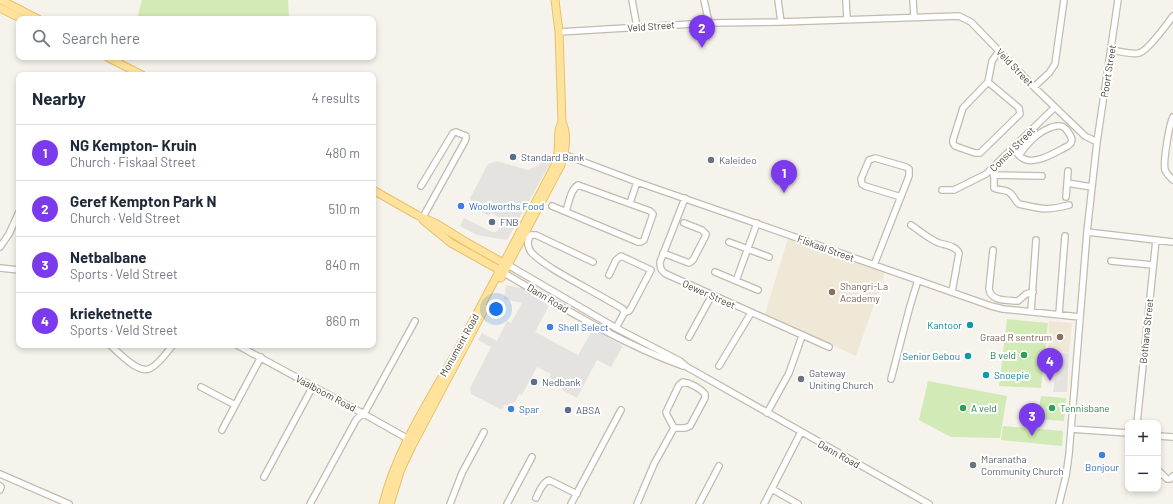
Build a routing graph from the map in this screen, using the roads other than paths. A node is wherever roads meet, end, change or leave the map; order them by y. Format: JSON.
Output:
{"nodes":[{"id":1,"x":1,"y":0,"type":"edge"},
{"id":2,"x":554,"y":0,"type":"edge"},
{"id":3,"x":632,"y":0,"type":"edge"},
{"id":4,"x":704,"y":0,"type":"edge"},
{"id":5,"x":778,"y":0,"type":"edge"},
{"id":6,"x":846,"y":0,"type":"edge"},
{"id":7,"x":913,"y":0,"type":"edge"},
{"id":8,"x":1064,"y":0,"type":"edge"},
{"id":9,"x":1118,"y":0,"type":"edge"},
{"id":10,"x":0,"y":8,"type":"edge"},
{"id":11,"x":16,"y":16,"type":"edge"},
{"id":12,"x":32,"y":16,"type":"edge"},
{"id":13,"x":1173,"y":16,"type":"edge"},
{"id":14,"x":914,"y":17,"type":"junction"},
{"id":15,"x":847,"y":19,"type":"junction"},
{"id":16,"x":781,"y":22,"type":"junction"},
{"id":17,"x":709,"y":23,"type":"junction"},
{"id":18,"x":637,"y":27,"type":"junction"},
{"id":19,"x":560,"y":32,"type":"junction"},
{"id":20,"x":1111,"y":50,"type":"junction"},
{"id":21,"x":999,"y":51,"type":"junction"},
{"id":22,"x":113,"y":60,"type":"edge"},
{"id":23,"x":136,"y":72,"type":"edge"},
{"id":24,"x":988,"y":82,"type":"junction"},
{"id":25,"x":1034,"y":87,"type":"junction"},
{"id":26,"x":1055,"y":107,"type":"junction"},
{"id":27,"x":1173,"y":117,"type":"edge"},
{"id":28,"x":1097,"y":142,"type":"junction"},
{"id":29,"x":1013,"y":148,"type":"junction"},
{"id":30,"x":1019,"y":155,"type":"junction"},
{"id":31,"x":561,"y":156,"type":"junction"},
{"id":32,"x":992,"y":169,"type":"junction"},
{"id":33,"x":1068,"y":171,"type":"dead end"},
{"id":34,"x":994,"y":175,"type":"junction"},
{"id":35,"x":1042,"y":176,"type":"dead end"},
{"id":36,"x":1173,"y":180,"type":"edge"},
{"id":37,"x":637,"y":182,"type":"junction"},
{"id":38,"x":1067,"y":183,"type":"junction"},
{"id":39,"x":421,"y":186,"type":"dead end"},
{"id":40,"x":1092,"y":187,"type":"junction"},
{"id":41,"x":942,"y":190,"type":"dead end"},
{"id":42,"x":376,"y":192,"type":"edge"},
{"id":43,"x":901,"y":196,"type":"junction"},
{"id":44,"x":1066,"y":197,"type":"dead end"},
{"id":45,"x":685,"y":198,"type":"junction"},
{"id":46,"x":630,"y":204,"type":"junction"},
{"id":47,"x":1069,"y":205,"type":"dead end"},
{"id":48,"x":552,"y":206,"type":"dead end"},
{"id":49,"x":566,"y":211,"type":"junction"},
{"id":50,"x":420,"y":216,"type":"junction"},
{"id":51,"x":16,"y":219,"type":"edge"},
{"id":52,"x":684,"y":223,"type":"dead end"},
{"id":53,"x":757,"y":224,"type":"junction"},
{"id":54,"x":911,"y":225,"type":"dead end"},
{"id":55,"x":1087,"y":232,"type":"junction"},
{"id":56,"x":1065,"y":236,"type":"dead end"},
{"id":57,"x":1036,"y":240,"type":"dead end"},
{"id":58,"x":1156,"y":240,"type":"junction"},
{"id":59,"x":729,"y":242,"type":"dead end"},
{"id":60,"x":1173,"y":242,"type":"edge"},
{"id":61,"x":0,"y":247,"type":"edge"},
{"id":62,"x":748,"y":249,"type":"junction"},
{"id":63,"x":993,"y":250,"type":"dead end"},
{"id":64,"x":664,"y":253,"type":"junction"},
{"id":65,"x":769,"y":257,"type":"dead end"},
{"id":66,"x":592,"y":262,"type":"dead end"},
{"id":67,"x":1111,"y":262,"type":"dead end"},
{"id":68,"x":506,"y":264,"type":"junction"},
{"id":69,"x":874,"y":265,"type":"junction"},
{"id":70,"x":1153,"y":265,"type":"junction"},
{"id":71,"x":0,"y":268,"type":"edge"},
{"id":72,"x":16,"y":270,"type":"edge"},
{"id":73,"x":502,"y":272,"type":"junction"},
{"id":74,"x":715,"y":272,"type":"dead end"},
{"id":75,"x":609,"y":275,"type":"dead end"},
{"id":76,"x":918,"y":280,"type":"junction"},
{"id":77,"x":736,"y":281,"type":"junction"},
{"id":78,"x":758,"y":290,"type":"dead end"},
{"id":79,"x":952,"y":292,"type":"junction"},
{"id":80,"x":1033,"y":292,"type":"junction"},
{"id":81,"x":712,"y":295,"type":"junction"},
{"id":82,"x":1031,"y":311,"type":"junction"},
{"id":83,"x":624,"y":313,"type":"junction"},
{"id":84,"x":751,"y":313,"type":"junction"},
{"id":85,"x":1059,"y":314,"type":"junction"},
{"id":86,"x":1080,"y":317,"type":"junction"},
{"id":87,"x":415,"y":321,"type":"dead end"},
{"id":88,"x":616,"y":328,"type":"junction"},
{"id":89,"x":802,"y":336,"type":"junction"},
{"id":90,"x":689,"y":337,"type":"dead end"},
{"id":91,"x":829,"y":347,"type":"dead end"},
{"id":92,"x":114,"y":348,"type":"edge"},
{"id":93,"x":170,"y":348,"type":"edge"},
{"id":94,"x":243,"y":348,"type":"edge"},
{"id":95,"x":261,"y":358,"type":"junction"},
{"id":96,"x":719,"y":366,"type":"dead end"},
{"id":97,"x":687,"y":367,"type":"junction"},
{"id":98,"x":892,"y":379,"type":"dead end"},
{"id":99,"x":313,"y":386,"type":"junction"},
{"id":100,"x":201,"y":387,"type":"dead end"},
{"id":101,"x":235,"y":405,"type":"junction"},
{"id":102,"x":621,"y":410,"type":"dead end"},
{"id":103,"x":767,"y":413,"type":"junction"},
{"id":104,"x":364,"y":414,"type":"junction"},
{"id":105,"x":1137,"y":420,"type":"edge"},
{"id":106,"x":674,"y":428,"type":"junction"},
{"id":107,"x":222,"y":430,"type":"dead end"},
{"id":108,"x":1071,"y":430,"type":"junction"},
{"id":109,"x":484,"y":432,"type":"dead end"},
{"id":110,"x":801,"y":432,"type":"junction"},
{"id":111,"x":1125,"y":433,"type":"edge"},
{"id":112,"x":1161,"y":436,"type":"edge"},
{"id":113,"x":1173,"y":437,"type":"edge"},
{"id":114,"x":410,"y":440,"type":"junction"},
{"id":115,"x":532,"y":457,"type":"dead end"},
{"id":116,"x":403,"y":464,"type":"junction"},
{"id":117,"x":719,"y":466,"type":"dead end"},
{"id":118,"x":1161,"y":473,"type":"edge"},
{"id":119,"x":0,"y":474,"type":"edge"},
{"id":120,"x":1173,"y":476,"type":"edge"},
{"id":121,"x":264,"y":477,"type":"dead end"},
{"id":122,"x":390,"y":479,"type":"junction"},
{"id":123,"x":0,"y":486,"type":"edge"},
{"id":124,"x":772,"y":489,"type":"junction"},
{"id":125,"x":0,"y":490,"type":"edge"},
{"id":126,"x":577,"y":494,"type":"junction"},
{"id":127,"x":536,"y":498,"type":"dead end"},
{"id":128,"x":69,"y":504,"type":"edge"},
{"id":129,"x":310,"y":504,"type":"edge"},
{"id":130,"x":383,"y":504,"type":"edge"},
{"id":131,"x":390,"y":504,"type":"edge"},
{"id":132,"x":450,"y":504,"type":"edge"},
{"id":133,"x":507,"y":504,"type":"edge"},
{"id":134,"x":572,"y":504,"type":"edge"},
{"id":135,"x":637,"y":504,"type":"edge"},
{"id":136,"x":699,"y":504,"type":"edge"},
{"id":137,"x":764,"y":504,"type":"edge"},
{"id":138,"x":798,"y":504,"type":"edge"},
{"id":139,"x":928,"y":504,"type":"edge"},
{"id":140,"x":1059,"y":504,"type":"edge"}],
"edges":[{"from":1,"to":12,"type":"main road"},
{"from":2,"to":19,"type":"main road","name":"Monument Road"},
{"from":3,"to":18,"type":"street"},
{"from":4,"to":17,"type":"street"},
{"from":5,"to":16,"type":"street"},
{"from":6,"to":15,"type":"street"},
{"from":7,"to":14,"type":"street"},
{"from":8,"to":25,"type":"street"},
{"from":9,"to":20,"type":"street","name":"Poort Street"},
{"from":10,"to":11,"type":"main road"},
{"from":13,"to":20,"type":"street"},
{"from":14,"to":15,"type":"street","name":"Veld Street"},
{"from":14,"to":21,"type":"street","name":"Veld Street"},
{"from":15,"to":16,"type":"street","name":"Veld Street"},
{"from":16,"to":17,"type":"street","name":"Veld Street"},
{"from":17,"to":18,"type":"street","name":"Veld Street"},
{"from":18,"to":19,"type":"street","name":"Veld Street"},
{"from":19,"to":31,"type":"main road","name":"Monument Road"},
{"from":20,"to":28,"type":"street","name":"Poort Street"},
{"from":21,"to":24,"type":"street"},
{"from":21,"to":25,"type":"street","name":"Veld Street"},
{"from":22,"to":23,"type":"main road"},
{"from":24,"to":24,"type":"street"},
{"from":25,"to":26,"type":"street","name":"Veld Street"},
{"from":26,"to":28,"type":"street","name":"Veld Street"},
{"from":26,"to":29,"type":"street","name":"Consul Street"},
{"from":27,"to":36,"type":"street"},
{"from":28,"to":40,"type":"street"},
{"from":29,"to":30,"type":"street"},
{"from":29,"to":32,"type":"street","name":"Consul Street"},
{"from":30,"to":30,"type":"street"},
{"from":31,"to":37,"type":"street","name":"Fiskaal Street"},
{"from":31,"to":68,"type":"main road","name":"Monument Road"},
{"from":32,"to":34,"type":"street"},
{"from":32,"to":41,"type":"street","name":"Consul Street"},
{"from":33,"to":38,"type":"street"},
{"from":34,"to":35,"type":"street"},
{"from":34,"to":47,"type":"street"},
{"from":37,"to":45,"type":"street","name":"Fiskaal Street"},
{"from":37,"to":46,"type":"street"},
{"from":38,"to":40,"type":"street"},
{"from":38,"to":44,"type":"street"},
{"from":39,"to":50,"type":"street"},
{"from":40,"to":55,"type":"street"},
{"from":42,"to":50,"type":"main road","name":"Dann Road"},
{"from":43,"to":43,"type":"street"},
{"from":43,"to":69,"type":"street"},
{"from":45,"to":53,"type":"street","name":"Fiskaal Street"},
{"from":45,"to":64,"type":"street","name":"Oewer Street"},
{"from":46,"to":49,"type":"street"},
{"from":46,"to":49,"type":"street"},
{"from":48,"to":49,"type":"street"},
{"from":50,"to":68,"type":"main road","name":"Dann Road"},
{"from":50,"to":73,"type":"main road","name":"Dann Road"},
{"from":51,"to":61,"type":"street"},
{"from":52,"to":64,"type":"street"},
{"from":53,"to":62,"type":"street"},
{"from":53,"to":69,"type":"street","name":"Fiskaal Street"},
{"from":54,"to":79,"type":"street"},
{"from":55,"to":58,"type":"street"},
{"from":55,"to":86,"type":"street"},
{"from":56,"to":85,"type":"street"},
{"from":57,"to":80,"type":"street"},
{"from":58,"to":60,"type":"street"},
{"from":58,"to":70,"type":"street","name":"Bothana Street"},
{"from":59,"to":62,"type":"street"},
{"from":62,"to":65,"type":"street"},
{"from":62,"to":77,"type":"street"},
{"from":63,"to":80,"type":"street"},
{"from":64,"to":81,"type":"street","name":"Oewer Street"},
{"from":66,"to":83,"type":"street"},
{"from":67,"to":70,"type":"street"},
{"from":68,"to":73,"type":"main road","name":"Monument Road"},
{"from":68,"to":88,"type":"street","name":"Dann Road"},
{"from":69,"to":76,"type":"street","name":"Fiskaal Street"},
{"from":70,"to":105,"type":"street","name":"Bothana Street"},
{"from":71,"to":72,"type":"street"},
{"from":73,"to":97,"type":"street","name":"Dann Road"},
{"from":73,"to":114,"type":"main road","name":"Monument Road"},
{"from":74,"to":77,"type":"street"},
{"from":75,"to":83,"type":"street"},
{"from":76,"to":79,"type":"street","name":"Fiskaal Street"},
{"from":76,"to":98,"type":"street"},
{"from":77,"to":78,"type":"street"},
{"from":79,"to":82,"type":"street","name":"Fiskaal Street"},
{"from":80,"to":82,"type":"street"},
{"from":81,"to":84,"type":"street","name":"Oewer Street"},
{"from":81,"to":90,"type":"street"},
{"from":82,"to":85,"type":"street","name":"Fiskaal Street"},
{"from":83,"to":88,"type":"street"},
{"from":84,"to":89,"type":"street","name":"Oewer Street"},
{"from":84,"to":96,"type":"street"},
{"from":85,"to":86,"type":"street","name":"Fiskaal Street"},
{"from":86,"to":108,"type":"street"},
{"from":87,"to":104,"type":"street"},
{"from":88,"to":97,"type":"street","name":"Dann Road"},
{"from":89,"to":91,"type":"street","name":"Oewer Street"},
{"from":89,"to":103,"type":"street"},
{"from":92,"to":93,"type":"street"},
{"from":94,"to":95,"type":"street","name":"Vaalboom Road"},
{"from":95,"to":99,"type":"street","name":"Vaalboom Road"},
{"from":95,"to":101,"type":"street"},
{"from":97,"to":103,"type":"street","name":"Dann Road"},
{"from":99,"to":104,"type":"street","name":"Vaalboom Road"},
{"from":99,"to":121,"type":"street"},
{"from":100,"to":101,"type":"street"},
{"from":101,"to":107,"type":"street"},
{"from":102,"to":126,"type":"street"},
{"from":103,"to":110,"type":"street","name":"Dann Road"},
{"from":104,"to":114,"type":"street","name":"Vaalboom Road"},
{"from":104,"to":129,"type":"street"},
{"from":106,"to":106,"type":"street"},
{"from":106,"to":135,"type":"street"},
{"from":108,"to":111,"type":"street"},
{"from":108,"to":140,"type":"street"},
{"from":109,"to":132,"type":"street"},
{"from":110,"to":124,"type":"street"},
{"from":110,"to":139,"type":"street","name":"Dann Road"},
{"from":112,"to":113,"type":"street"},
{"from":114,"to":116,"type":"main road","name":"Monument Road"},
{"from":114,"to":122,"type":"main road","name":"Monument Road"},
{"from":115,"to":133,"type":"street"},
{"from":116,"to":122,"type":"main road"},
{"from":116,"to":131,"type":"main road","name":"Monument Road"},
{"from":117,"to":136,"type":"street"},
{"from":118,"to":120,"type":"street"},
{"from":119,"to":128,"type":"street"},
{"from":122,"to":130,"type":"main road","name":"Monument Road"},
{"from":123,"to":125,"type":"street"},
{"from":124,"to":137,"type":"street"},
{"from":124,"to":138,"type":"street"},
{"from":126,"to":127,"type":"street"},
{"from":126,"to":134,"type":"street"}]}
